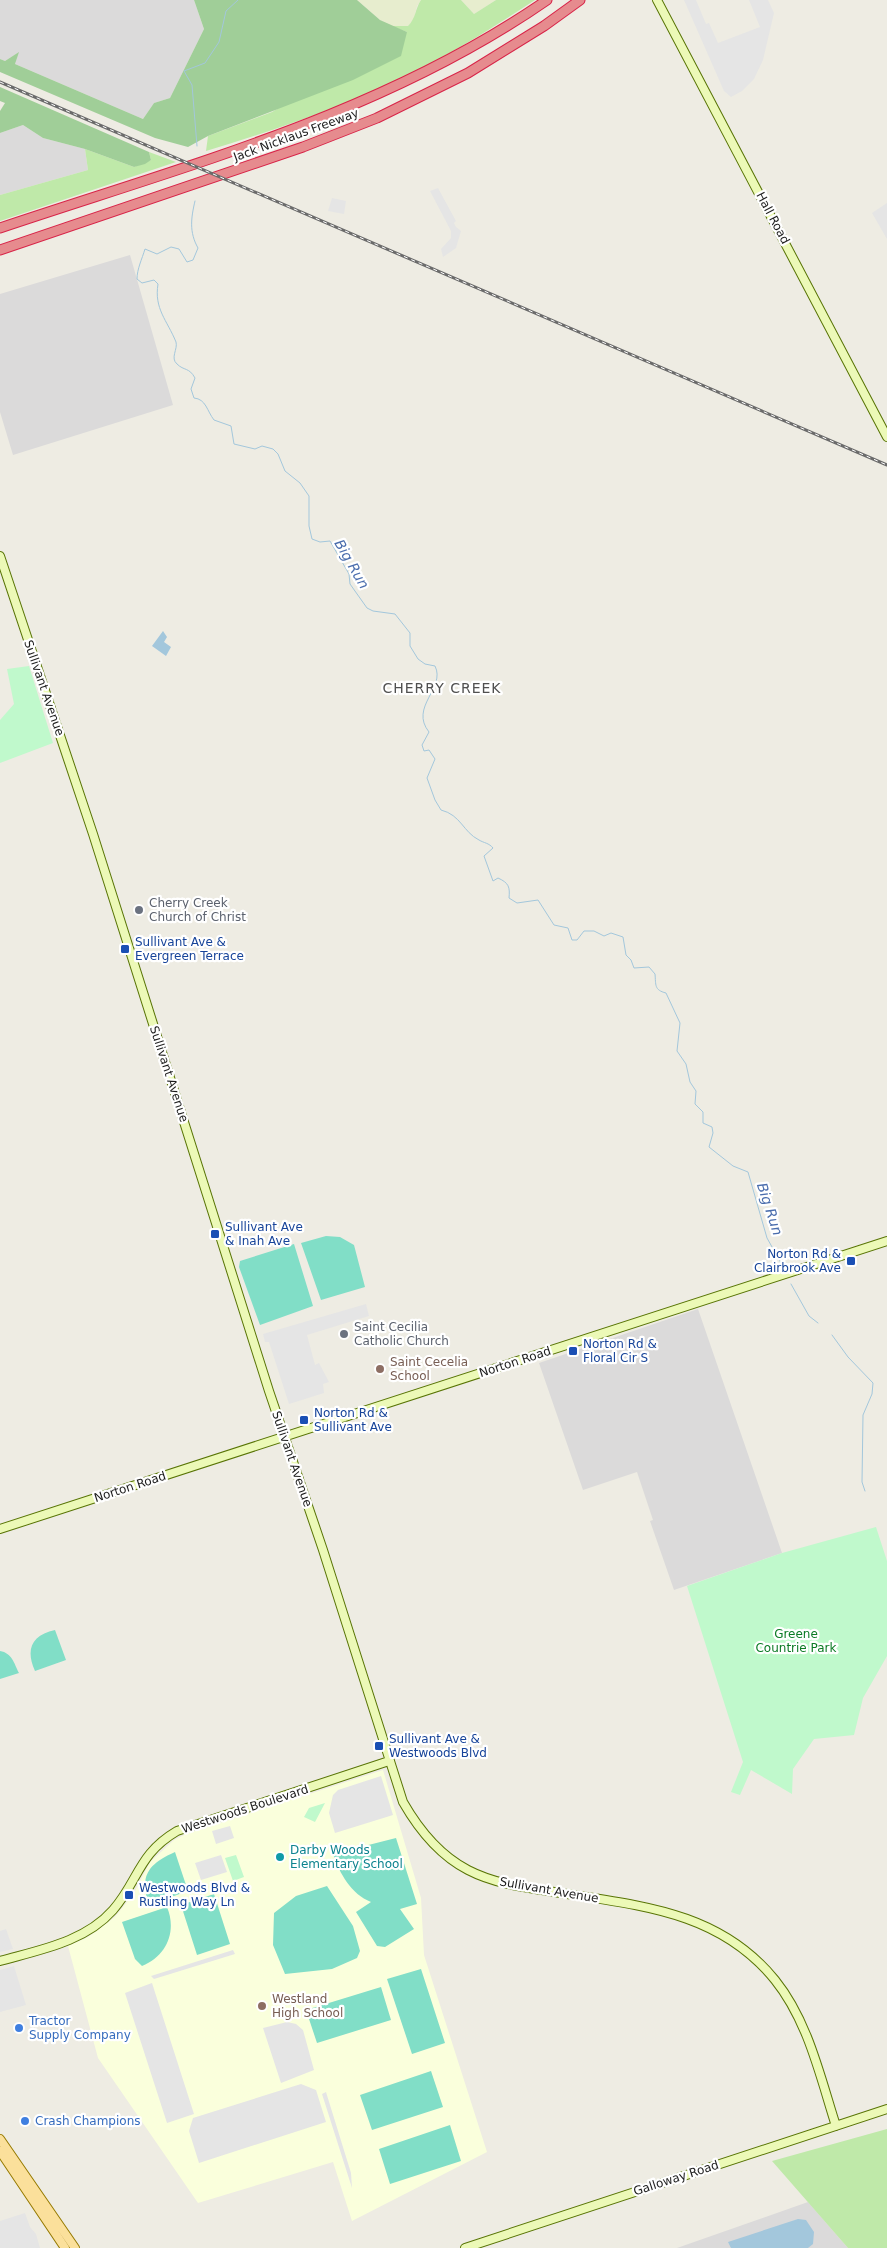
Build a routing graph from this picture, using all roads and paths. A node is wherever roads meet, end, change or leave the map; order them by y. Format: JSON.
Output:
{"nodes":[{"id":1,"x":547,"y":0,"type":"edge"},
{"id":2,"x":580,"y":0,"type":"edge"},
{"id":3,"x":657,"y":0,"type":"edge"},
{"id":4,"x":0,"y":228,"type":"edge"},
{"id":5,"x":0,"y":250,"type":"edge"},
{"id":6,"x":887,"y":437,"type":"edge"},
{"id":7,"x":0,"y":556,"type":"edge"},
{"id":8,"x":887,"y":1241,"type":"edge"},
{"id":9,"x":284,"y":1436,"type":"junction"},
{"id":10,"x":0,"y":1529,"type":"edge"},
{"id":11,"x":389,"y":1760,"type":"junction"},
{"id":12,"x":0,"y":1962,"type":"edge"},
{"id":13,"x":887,"y":2109,"type":"edge"},
{"id":14,"x":836,"y":2126,"type":"junction"},
{"id":15,"x":0,"y":2138,"type":"edge"},
{"id":16,"x":0,"y":2151,"type":"edge"},
{"id":17,"x":66,"y":2248,"type":"edge"},
{"id":18,"x":75,"y":2248,"type":"edge"},
{"id":19,"x":465,"y":2248,"type":"edge"}],
"edges":[{"from":1,"to":4,"type":"highway","name":"Jack Nicklaus Freeway"},
{"from":2,"to":5,"type":"highway","name":"Jack Nicklaus Freeway"},
{"from":3,"to":6,"type":"street","name":"Hall Road"},
{"from":7,"to":9,"type":"street","name":"Sullivant Avenue"},
{"from":8,"to":9,"type":"street","name":"Norton Road"},
{"from":9,"to":10,"type":"street","name":"Norton Road"},
{"from":9,"to":11,"type":"street","name":"Sullivant Avenue"},
{"from":11,"to":12,"type":"street","name":"Westwoods Boulevard"},
{"from":11,"to":14,"type":"street","name":"Sullivant Avenue"},
{"from":13,"to":14,"type":"street","name":"Galloway Road"},
{"from":14,"to":19,"type":"street","name":"Galloway Road"},
{"from":15,"to":18,"type":"main road"},
{"from":16,"to":17,"type":"main road"}]}
